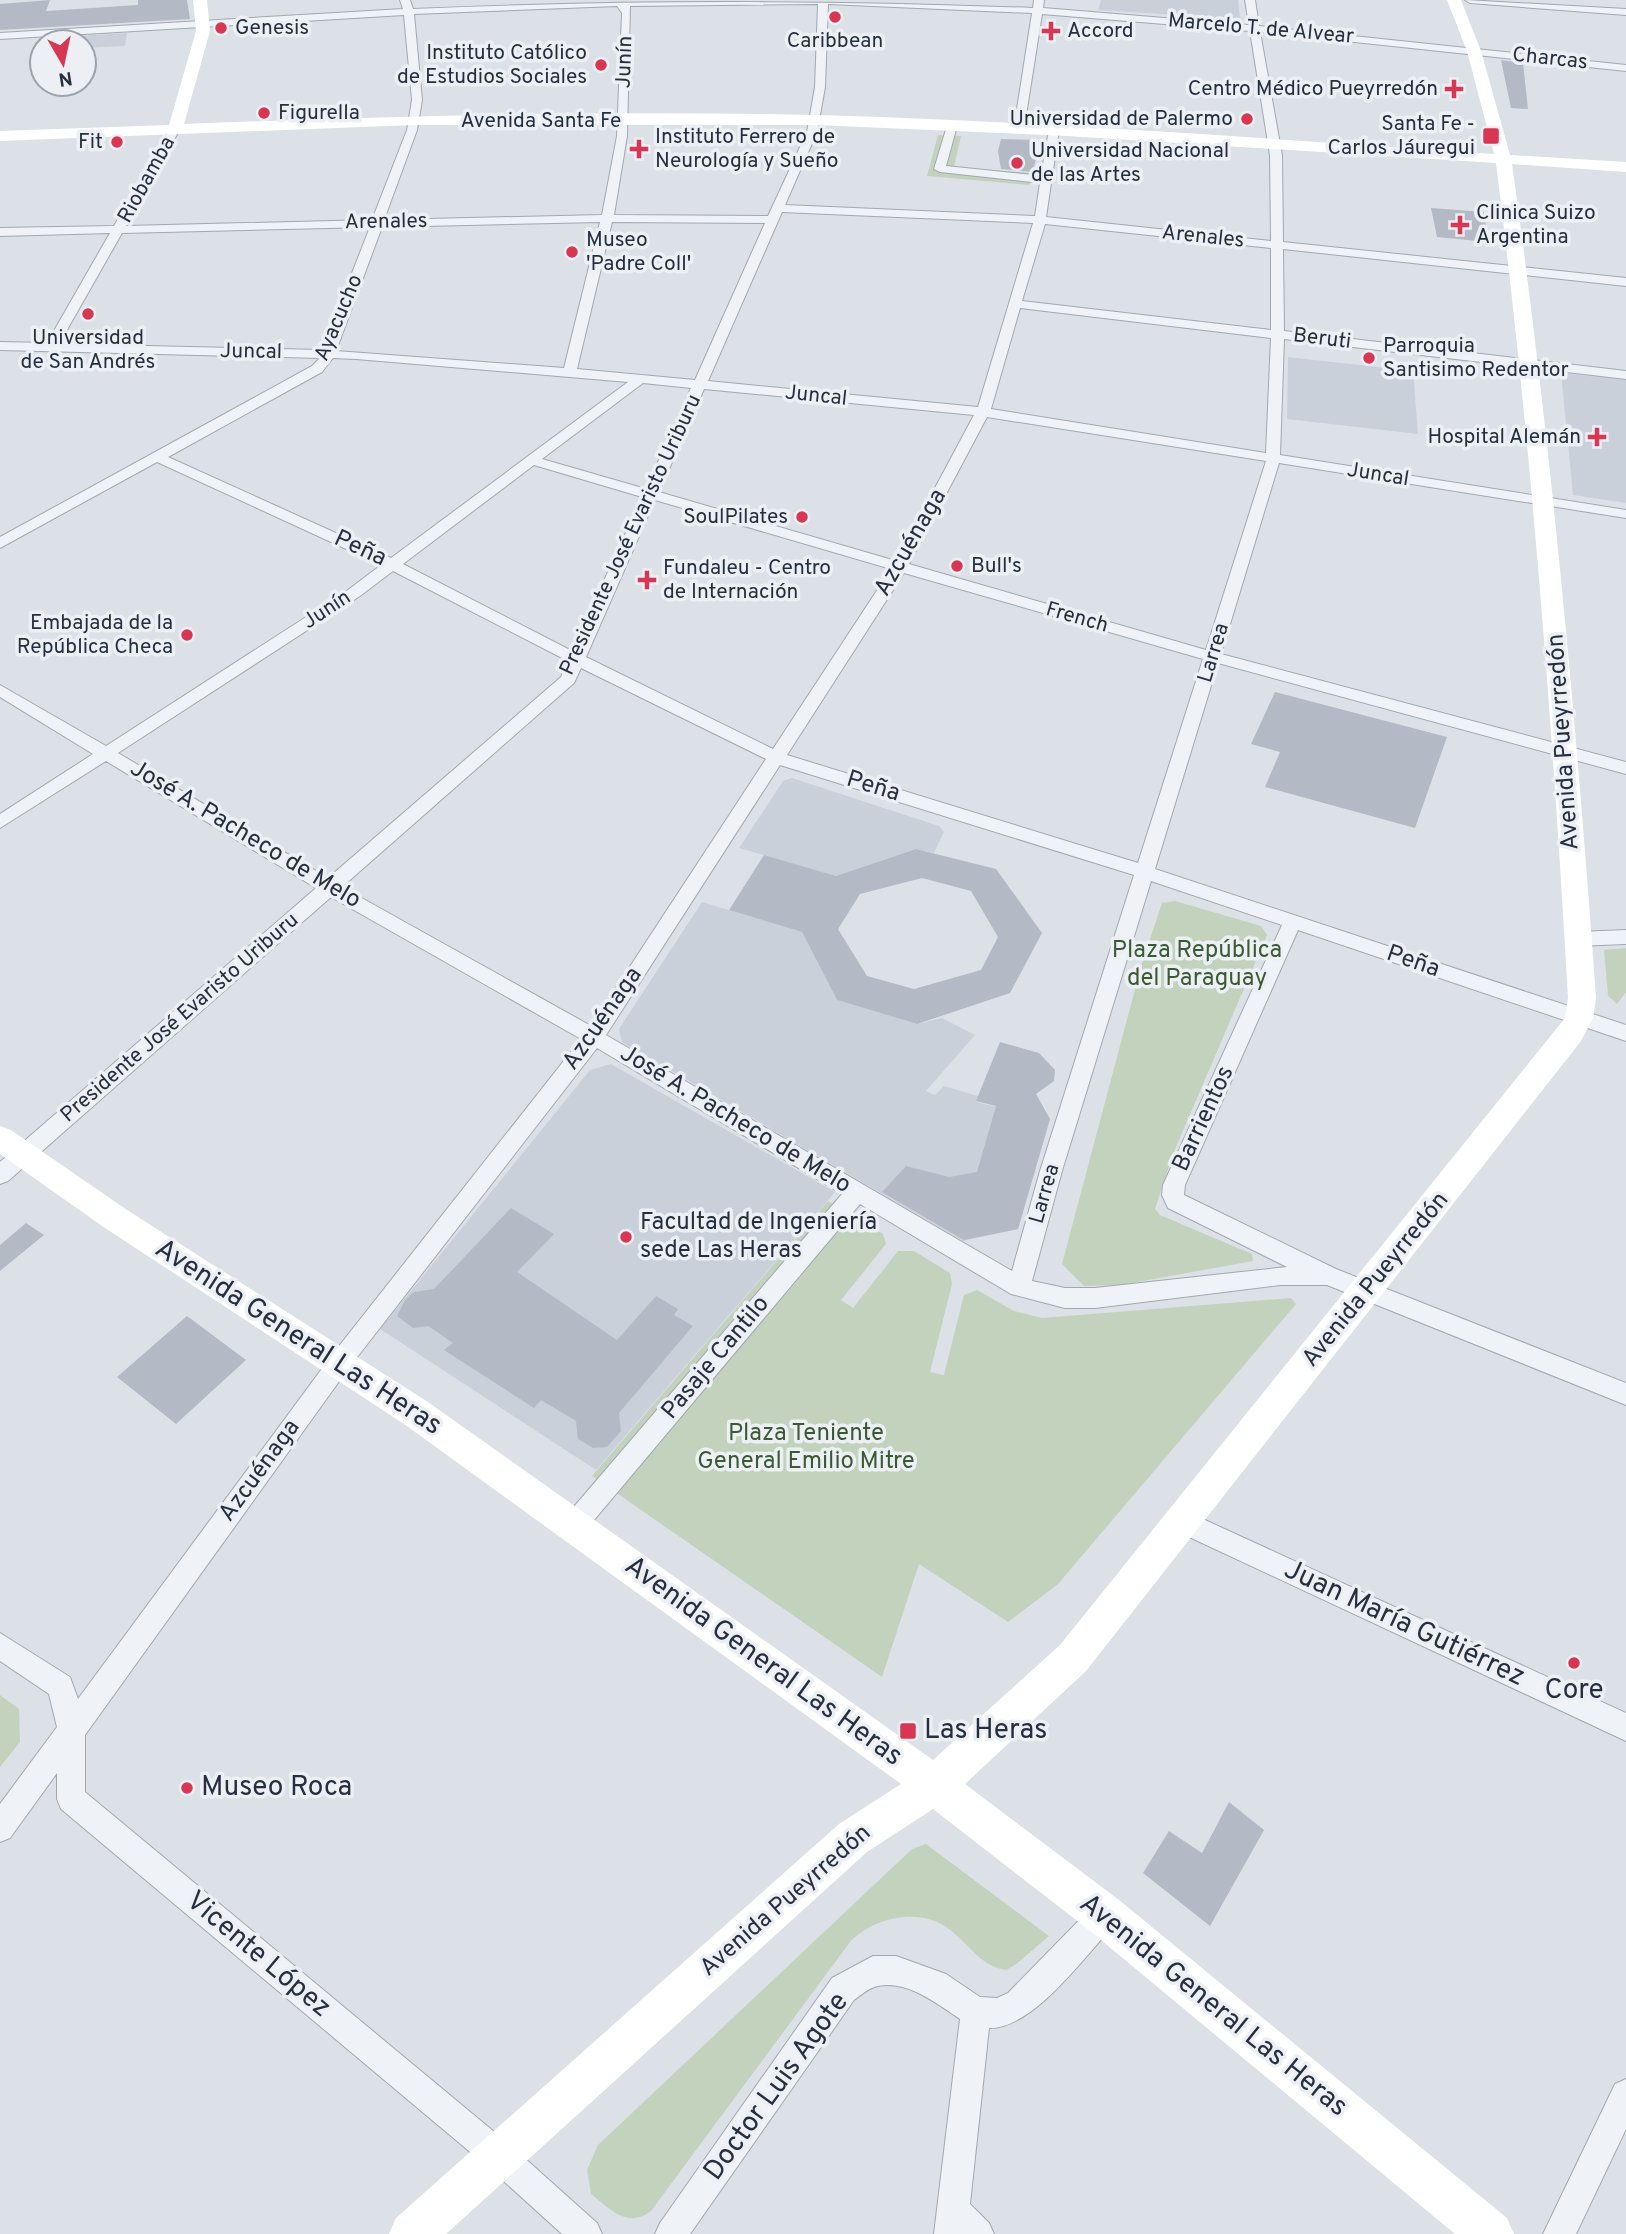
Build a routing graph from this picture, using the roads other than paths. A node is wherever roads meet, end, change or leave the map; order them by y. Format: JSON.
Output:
{"nodes":[{"id":1,"x":200,"y":0,"type":"edge"},
{"id":2,"x":823,"y":0,"type":"edge"},
{"id":3,"x":1250,"y":0,"type":"edge"},
{"id":4,"x":1454,"y":0,"type":"edge"},
{"id":5,"x":1470,"y":0,"type":"edge"},
{"id":6,"x":624,"y":1,"type":"edge"},
{"id":7,"x":407,"y":5,"type":"edge"},
{"id":8,"x":1039,"y":5,"type":"edge"},
{"id":9,"x":1626,"y":12,"type":"edge"},
{"id":10,"x":204,"y":23,"type":"junction"},
{"id":11,"x":1253,"y":26,"type":"junction"},
{"id":12,"x":0,"y":36,"type":"edge"},
{"id":13,"x":1474,"y":51,"type":"junction"},
{"id":14,"x":1626,"y":68,"type":"edge"},
{"id":15,"x":413,"y":120,"type":"junction"},
{"id":16,"x":815,"y":120,"type":"junction"},
{"id":17,"x":623,"y":121,"type":"junction"},
{"id":18,"x":952,"y":126,"type":"junction"},
{"id":19,"x":1018,"y":128,"type":"junction"},
{"id":20,"x":175,"y":129,"type":"junction"},
{"id":21,"x":1054,"y":130,"type":"junction"},
{"id":22,"x":0,"y":136,"type":"edge"},
{"id":23,"x":1274,"y":144,"type":"junction"},
{"id":24,"x":1503,"y":159,"type":"junction"},
{"id":25,"x":1626,"y":167,"type":"edge"},
{"id":26,"x":1046,"y":180,"type":"junction"},
{"id":27,"x":775,"y":214,"type":"junction"},
{"id":28,"x":607,"y":218,"type":"junction"},
{"id":29,"x":1040,"y":220,"type":"junction"},
{"id":30,"x":379,"y":221,"type":"junction"},
{"id":31,"x":118,"y":230,"type":"junction"},
{"id":32,"x":0,"y":232,"type":"edge"},
{"id":33,"x":1278,"y":244,"type":"junction"},
{"id":34,"x":1519,"y":271,"type":"junction"},
{"id":35,"x":1626,"y":282,"type":"edge"},
{"id":36,"x":1017,"y":304,"type":"junction"},
{"id":37,"x":1278,"y":334,"type":"junction"},
{"id":38,"x":0,"y":346,"type":"edge"},
{"id":39,"x":51,"y":347,"type":"junction"},
{"id":40,"x":328,"y":354,"type":"junction"},
{"id":41,"x":1531,"y":365,"type":"junction"},
{"id":42,"x":570,"y":372,"type":"junction"},
{"id":43,"x":1626,"y":375,"type":"edge"},
{"id":44,"x":640,"y":379,"type":"junction"},
{"id":45,"x":700,"y":384,"type":"junction"},
{"id":46,"x":983,"y":412,"type":"junction"},
{"id":47,"x":155,"y":456,"type":"junction"},
{"id":48,"x":531,"y":460,"type":"junction"},
{"id":49,"x":1273,"y":460,"type":"junction"},
{"id":50,"x":649,"y":496,"type":"junction"},
{"id":51,"x":1545,"y":501,"type":"junction"},
{"id":52,"x":1626,"y":514,"type":"edge"},
{"id":53,"x":0,"y":543,"type":"edge"},
{"id":54,"x":393,"y":565,"type":"junction"},
{"id":55,"x":900,"y":567,"type":"junction"},
{"id":56,"x":1213,"y":657,"type":"junction"},
{"id":57,"x":578,"y":660,"type":"junction"},
{"id":58,"x":0,"y":690,"type":"edge"},
{"id":59,"x":109,"y":752,"type":"junction"},
{"id":60,"x":1567,"y":753,"type":"junction"},
{"id":61,"x":778,"y":758,"type":"junction"},
{"id":62,"x":1626,"y":768,"type":"edge"},
{"id":63,"x":0,"y":822,"type":"edge"},
{"id":64,"x":1145,"y":872,"type":"junction"},
{"id":65,"x":330,"y":888,"type":"junction"},
{"id":66,"x":1293,"y":921,"type":"junction"},
{"id":67,"x":1626,"y":937,"type":"edge"},
{"id":68,"x":1576,"y":939,"type":"junction"},
{"id":69,"x":1578,"y":1018,"type":"junction"},
{"id":70,"x":1626,"y":1033,"type":"edge"},
{"id":71,"x":594,"y":1037,"type":"junction"},
{"id":72,"x":11,"y":1145,"type":"edge"},
{"id":73,"x":0,"y":1175,"type":"edge"},
{"id":74,"x":857,"y":1192,"type":"junction"},
{"id":75,"x":1328,"y":1276,"type":"junction"},
{"id":76,"x":1019,"y":1287,"type":"junction"},
{"id":77,"x":1367,"y":1290,"type":"junction"},
{"id":78,"x":340,"y":1362,"type":"junction"},
{"id":79,"x":1626,"y":1395,"type":"edge"},
{"id":80,"x":1181,"y":1521,"type":"junction"},
{"id":81,"x":575,"y":1524,"type":"junction"},
{"id":82,"x":0,"y":1646,"type":"edge"},
{"id":83,"x":1626,"y":1727,"type":"edge"},
{"id":84,"x":71,"y":1729,"type":"junction"},
{"id":85,"x":932,"y":1787,"type":"junction"},
{"id":86,"x":0,"y":1828,"type":"edge"},
{"id":87,"x":1104,"y":1915,"type":"junction"},
{"id":88,"x":976,"y":2012,"type":"junction"},
{"id":89,"x":1626,"y":2095,"type":"edge"},
{"id":90,"x":499,"y":2157,"type":"junction"},
{"id":91,"x":951,"y":2223,"type":"edge"},
{"id":92,"x":412,"y":2234,"type":"edge"},
{"id":93,"x":586,"y":2234,"type":"edge"},
{"id":94,"x":671,"y":2234,"type":"edge"},
{"id":95,"x":978,"y":2234,"type":"edge"},
{"id":96,"x":1491,"y":2234,"type":"edge"},
{"id":97,"x":1559,"y":2234,"type":"edge"}],
"edges":[{"from":1,"to":10,"type":"main road","name":"Riobamba"},
{"from":2,"to":6,"type":"street","name":"Marcelo T. de Alvear"},
{"from":2,"to":8,"type":"street","name":"Marcelo T. de Alvear"},
{"from":2,"to":16,"type":"street","name":"Presidente José Evaristo Uriburu"},
{"from":3,"to":11,"type":"street","name":"Larrea"},
{"from":4,"to":13,"type":"main road","name":"Avenida Pueyrredón"},
{"from":5,"to":9,"type":"street"},
{"from":6,"to":7,"type":"street","name":"Marcelo T. de Alvear"},
{"from":6,"to":17,"type":"street","name":"Junín"},
{"from":7,"to":10,"type":"street","name":"Marcelo T. de Alvear"},
{"from":7,"to":15,"type":"street","name":"Ayacucho"},
{"from":8,"to":11,"type":"street","name":"Marcelo T. de Alvear"},
{"from":8,"to":19,"type":"street"},
{"from":10,"to":12,"type":"street","name":"Marcelo T. de Alvear"},
{"from":10,"to":20,"type":"main road","name":"Riobamba"},
{"from":11,"to":13,"type":"street","name":"Marcelo T. de Alvear"},
{"from":11,"to":23,"type":"street","name":"Larrea"},
{"from":13,"to":14,"type":"street","name":"Charcas"},
{"from":13,"to":24,"type":"main road","name":"Avenida Pueyrredón"},
{"from":15,"to":17,"type":"main road","name":"Avenida Santa Fe"},
{"from":15,"to":20,"type":"main road","name":"Avenida Santa Fe"},
{"from":15,"to":30,"type":"street","name":"Ayacucho"},
{"from":16,"to":17,"type":"main road","name":"Avenida Santa Fe"},
{"from":16,"to":18,"type":"main road","name":"Avenida Santa Fe"},
{"from":16,"to":27,"type":"street","name":"Presidente José Evaristo Uriburu"},
{"from":17,"to":28,"type":"street","name":"Junín"},
{"from":18,"to":19,"type":"main road","name":"Avenida Santa Fe"},
{"from":18,"to":26,"type":"street"},
{"from":19,"to":21,"type":"main road","name":"Avenida Santa Fe"},
{"from":20,"to":22,"type":"main road","name":"Avenida Santa Fe"},
{"from":20,"to":31,"type":"street","name":"Riobamba"},
{"from":21,"to":23,"type":"main road","name":"Avenida Santa Fe"},
{"from":21,"to":26,"type":"street","name":"Azcuénaga"},
{"from":23,"to":24,"type":"main road","name":"Avenida Santa Fe"},
{"from":23,"to":33,"type":"street","name":"Larrea"},
{"from":24,"to":25,"type":"main road","name":"Avenida Santa Fe"},
{"from":24,"to":34,"type":"main road","name":"Avenida Pueyrredón"},
{"from":26,"to":29,"type":"street","name":"Azcuénaga"},
{"from":27,"to":28,"type":"street","name":"Arenales"},
{"from":27,"to":29,"type":"street","name":"Arenales"},
{"from":27,"to":45,"type":"street","name":"Presidente José Evaristo Uriburu"},
{"from":28,"to":30,"type":"street","name":"Arenales"},
{"from":28,"to":42,"type":"street","name":"Junín"},
{"from":29,"to":33,"type":"street","name":"Arenales"},
{"from":29,"to":36,"type":"street","name":"Azcuénaga"},
{"from":30,"to":31,"type":"street","name":"Arenales"},
{"from":30,"to":40,"type":"street","name":"Ayacucho"},
{"from":31,"to":32,"type":"street","name":"Arenales"},
{"from":31,"to":39,"type":"street","name":"Riobamba"},
{"from":33,"to":34,"type":"street","name":"Arenales"},
{"from":33,"to":37,"type":"street","name":"Larrea"},
{"from":34,"to":35,"type":"street","name":"Arenales"},
{"from":34,"to":41,"type":"main road","name":"Avenida Pueyrredón"},
{"from":36,"to":37,"type":"street","name":"Beruti"},
{"from":36,"to":46,"type":"street","name":"Azcuénaga"},
{"from":37,"to":41,"type":"street","name":"Beruti"},
{"from":37,"to":49,"type":"street","name":"Larrea"},
{"from":38,"to":39,"type":"street","name":"Juncal"},
{"from":39,"to":40,"type":"street","name":"Juncal"},
{"from":40,"to":42,"type":"street","name":"Juncal"},
{"from":40,"to":47,"type":"street","name":"Ayacucho"},
{"from":41,"to":43,"type":"street","name":"Beruti"},
{"from":41,"to":51,"type":"main road","name":"Avenida Pueyrredón"},
{"from":42,"to":44,"type":"street","name":"Juncal"},
{"from":44,"to":45,"type":"street","name":"Juncal"},
{"from":44,"to":48,"type":"street","name":"Junín"},
{"from":45,"to":46,"type":"street","name":"Juncal"},
{"from":45,"to":50,"type":"street","name":"Presidente José Evaristo Uriburu"},
{"from":46,"to":49,"type":"street","name":"Juncal"},
{"from":46,"to":55,"type":"street","name":"Azcuénaga"},
{"from":47,"to":53,"type":"street","name":"Ayacucho"},
{"from":47,"to":54,"type":"street","name":"Peña"},
{"from":48,"to":50,"type":"street","name":"French"},
{"from":48,"to":54,"type":"street","name":"Junín"},
{"from":49,"to":51,"type":"street","name":"Juncal"},
{"from":49,"to":56,"type":"street","name":"Larrea"},
{"from":50,"to":55,"type":"street","name":"French"},
{"from":50,"to":57,"type":"street","name":"Presidente José Evaristo Uriburu"},
{"from":51,"to":52,"type":"street","name":"Juncal"},
{"from":51,"to":60,"type":"main road","name":"Avenida Pueyrredón"},
{"from":54,"to":57,"type":"street","name":"Peña"},
{"from":54,"to":59,"type":"street","name":"Junín"},
{"from":55,"to":56,"type":"street","name":"French"},
{"from":55,"to":61,"type":"street","name":"Azcuénaga"},
{"from":56,"to":60,"type":"street","name":"French"},
{"from":56,"to":64,"type":"street","name":"Larrea"},
{"from":57,"to":61,"type":"street","name":"Peña"},
{"from":57,"to":65,"type":"street","name":"Presidente José Evaristo Uriburu"},
{"from":58,"to":59,"type":"street","name":"José A. Pacheco de Melo"},
{"from":59,"to":63,"type":"street","name":"Junín"},
{"from":59,"to":65,"type":"street","name":"José A. Pacheco de Melo"},
{"from":60,"to":62,"type":"street","name":"French"},
{"from":60,"to":68,"type":"main road","name":"Avenida Pueyrredón"},
{"from":61,"to":64,"type":"street","name":"Peña"},
{"from":61,"to":71,"type":"street","name":"Azcuénaga"},
{"from":64,"to":66,"type":"street","name":"Peña"},
{"from":64,"to":76,"type":"street","name":"Larrea"},
{"from":65,"to":71,"type":"street","name":"José A. Pacheco de Melo"},
{"from":65,"to":72,"type":"street","name":"Presidente José Evaristo Uriburu"},
{"from":66,"to":69,"type":"street","name":"Peña"},
{"from":66,"to":75,"type":"street","name":"Barrientos"},
{"from":67,"to":68,"type":"street"},
{"from":68,"to":69,"type":"main road","name":"Avenida Pueyrredón"},
{"from":69,"to":70,"type":"street","name":"Peña"},
{"from":69,"to":77,"type":"main road","name":"Avenida Pueyrredón"},
{"from":71,"to":74,"type":"street","name":"José A. Pacheco de Melo"},
{"from":71,"to":78,"type":"street","name":"Azcuénaga"},
{"from":72,"to":73,"type":"street","name":"Presidente José Evaristo Uriburu"},
{"from":72,"to":78,"type":"main road","name":"Avenida General Las Heras"},
{"from":74,"to":76,"type":"street","name":"José A. Pacheco de Melo"},
{"from":74,"to":81,"type":"street","name":"Pasaje Cantilo"},
{"from":75,"to":76,"type":"street","name":"José A. Pacheco de Melo"},
{"from":75,"to":77,"type":"street","name":"Barrientos"},
{"from":77,"to":79,"type":"street","name":"Barrientos"},
{"from":77,"to":80,"type":"main road","name":"Avenida Pueyrredón"},
{"from":78,"to":81,"type":"main road","name":"Avenida General Las Heras"},
{"from":78,"to":84,"type":"street","name":"Azcuénaga"},
{"from":80,"to":83,"type":"street","name":"Juan María Gutiérrez"},
{"from":80,"to":85,"type":"main road","name":"Avenida Pueyrredón"},
{"from":81,"to":85,"type":"main road","name":"Avenida General Las Heras"},
{"from":82,"to":84,"type":"street","name":"Vicente López"},
{"from":84,"to":86,"type":"street","name":"Azcuénaga"},
{"from":84,"to":90,"type":"street","name":"Vicente López"},
{"from":85,"to":87,"type":"main road","name":"Avenida General Las Heras"},
{"from":85,"to":90,"type":"main road","name":"Avenida Pueyrredón"},
{"from":87,"to":88,"type":"street"},
{"from":87,"to":96,"type":"main road","name":"Avenida General Las Heras"},
{"from":88,"to":91,"type":"street"},
{"from":88,"to":94,"type":"street","name":"Doctor Luis Agote"},
{"from":89,"to":97,"type":"street"},
{"from":90,"to":92,"type":"main road","name":"Avenida Pueyrredón"},
{"from":90,"to":93,"type":"street","name":"Vicente López"},
{"from":91,"to":95,"type":"street"}]}
